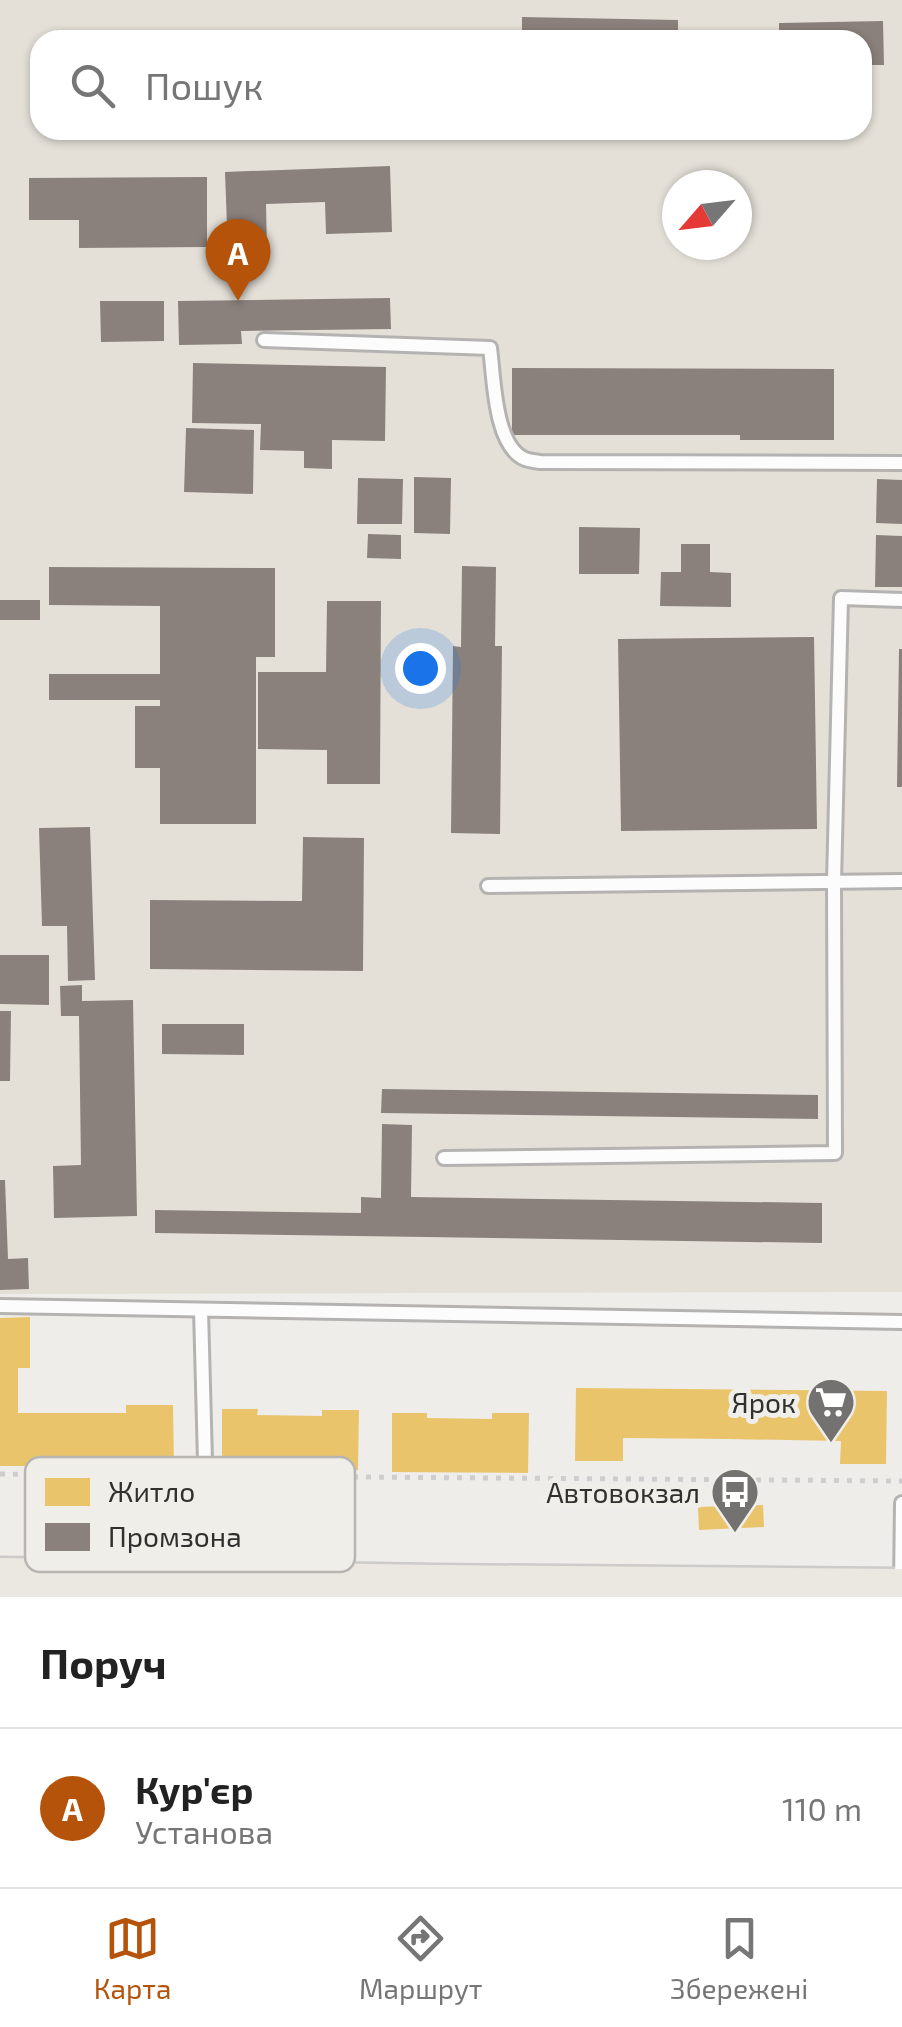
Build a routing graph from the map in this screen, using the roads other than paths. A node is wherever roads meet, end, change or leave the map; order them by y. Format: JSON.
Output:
{"nodes":[{"id":1,"x":264,"y":340,"type":"dead end"},
{"id":2,"x":902,"y":463,"type":"edge"},
{"id":3,"x":902,"y":600,"type":"edge"},
{"id":4,"x":902,"y":881,"type":"edge"},
{"id":5,"x":834,"y":882,"type":"junction"},
{"id":6,"x":488,"y":886,"type":"dead end"},
{"id":7,"x":444,"y":1158,"type":"dead end"},
{"id":8,"x":0,"y":1306,"type":"edge"},
{"id":9,"x":201,"y":1310,"type":"junction"},
{"id":10,"x":902,"y":1322,"type":"edge"},
{"id":11,"x":205,"y":1457,"type":"edge"},
{"id":12,"x":902,"y":1503,"type":"edge"},
{"id":13,"x":208,"y":1572,"type":"edge"},
{"id":14,"x":208,"y":1582,"type":"junction"},
{"id":15,"x":8,"y":1584,"type":"edge"},
{"id":16,"x":901,"y":1588,"type":"edge"},
{"id":17,"x":605,"y":1592,"type":"edge"}],
"edges":[{"from":1,"to":2,"type":"lane"},
{"from":3,"to":5,"type":"lane"},
{"from":4,"to":5,"type":"lane"},
{"from":5,"to":6,"type":"lane"},
{"from":5,"to":7,"type":"lane"},
{"from":8,"to":9,"type":"lane"},
{"from":9,"to":10,"type":"lane"},
{"from":9,"to":11,"type":"lane"},
{"from":12,"to":16,"type":"lane"},
{"from":13,"to":14,"type":"lane"},
{"from":14,"to":15,"type":"main road"},
{"from":14,"to":17,"type":"main road"},
{"from":16,"to":17,"type":"main road"}]}
